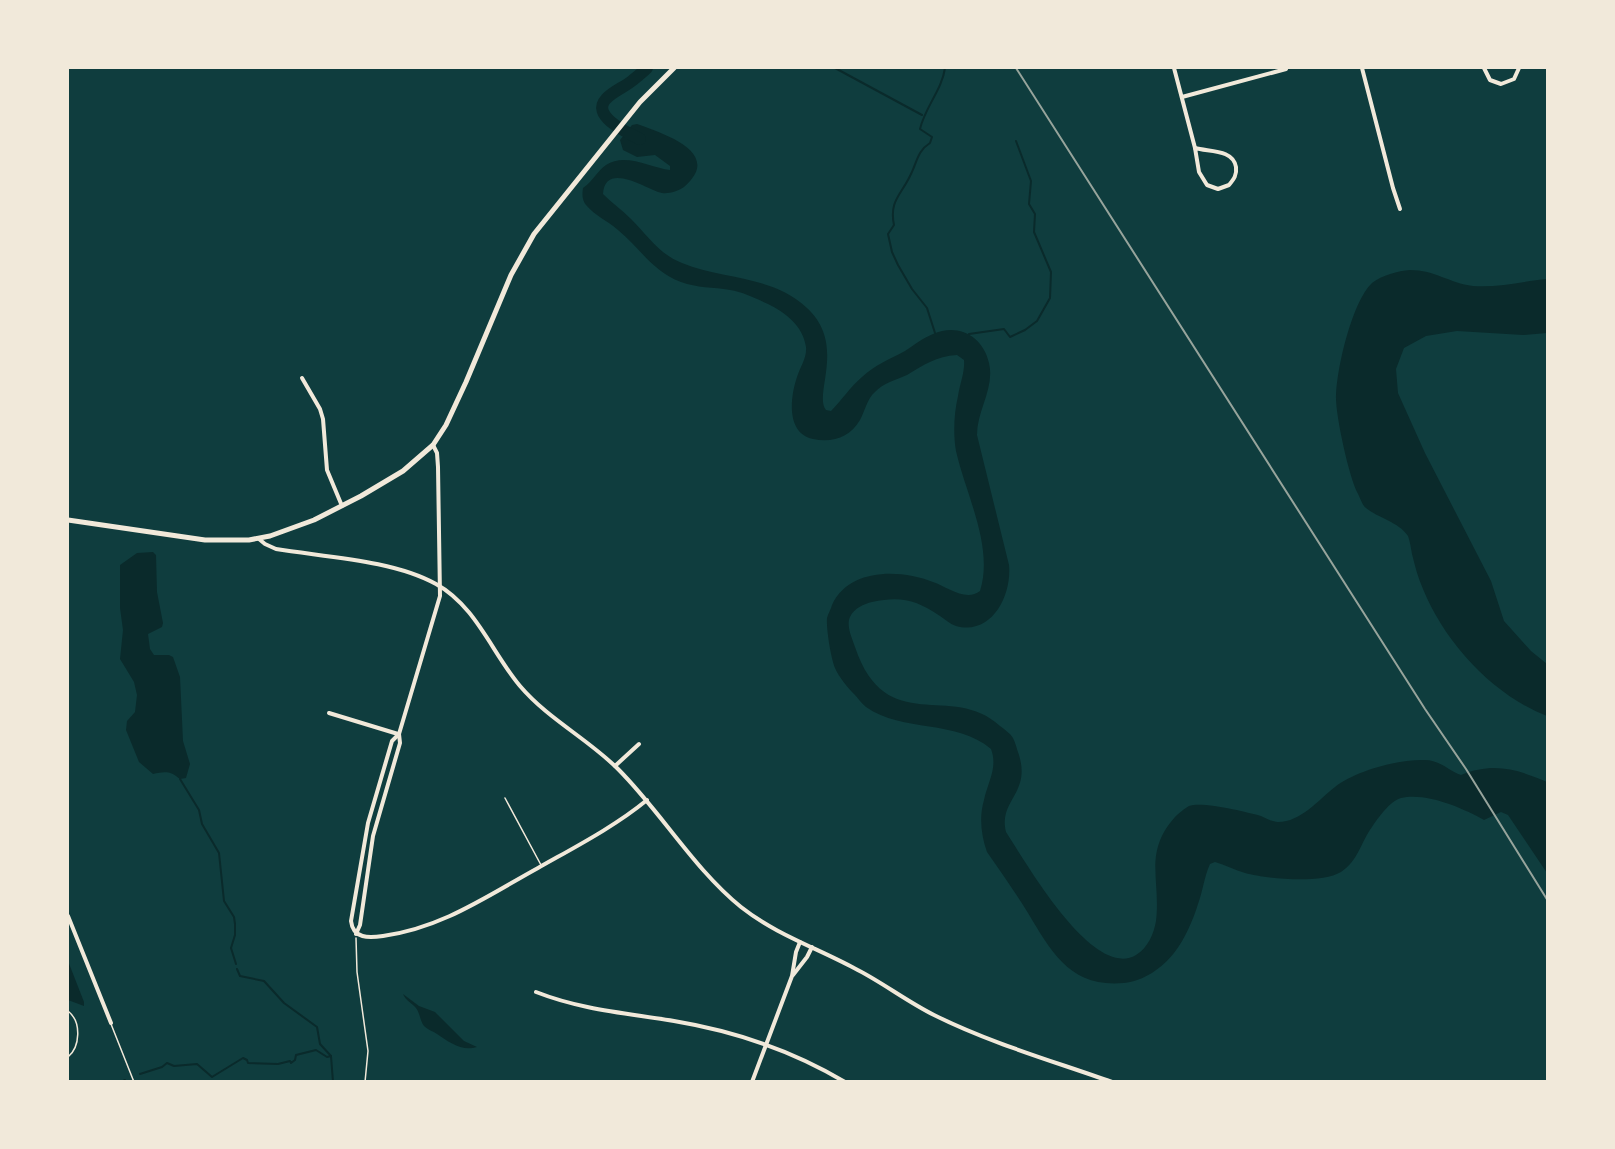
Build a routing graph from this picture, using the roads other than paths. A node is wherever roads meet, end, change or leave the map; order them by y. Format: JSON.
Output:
{"nodes":[{"id":1,"x":674,"y":68,"type":"edge"},
{"id":2,"x":1174,"y":68,"type":"edge"},
{"id":3,"x":1362,"y":68,"type":"edge"},
{"id":4,"x":1484,"y":68,"type":"edge"},
{"id":5,"x":1519,"y":68,"type":"edge"},
{"id":6,"x":1286,"y":69,"type":"edge"},
{"id":7,"x":1182,"y":96,"type":"junction"},
{"id":8,"x":1195,"y":148,"type":"junction"},
{"id":9,"x":1400,"y":209,"type":"dead end"},
{"id":10,"x":302,"y":378,"type":"dead end"},
{"id":11,"x":433,"y":445,"type":"junction"},
{"id":12,"x":342,"y":506,"type":"junction"},
{"id":13,"x":68,"y":520,"type":"edge"},
{"id":14,"x":259,"y":539,"type":"junction"},
{"id":15,"x":441,"y":587,"type":"junction"},
{"id":16,"x":328,"y":713,"type":"dead end"},
{"id":17,"x":399,"y":734,"type":"junction"},
{"id":18,"x":639,"y":744,"type":"dead end"},
{"id":19,"x":615,"y":766,"type":"junction"},
{"id":20,"x":505,"y":798,"type":"dead end"},
{"id":21,"x":647,"y":800,"type":"junction"},
{"id":22,"x":541,"y":866,"type":"junction"},
{"id":23,"x":68,"y":916,"type":"edge"},
{"id":24,"x":356,"y":934,"type":"junction"},
{"id":25,"x":800,"y":942,"type":"junction"},
{"id":26,"x":812,"y":947,"type":"junction"},
{"id":27,"x":792,"y":976,"type":"junction"},
{"id":28,"x":536,"y":992,"type":"dead end"},
{"id":29,"x":111,"y":1023,"type":"joint"},
{"id":30,"x":766,"y":1044,"type":"junction"},
{"id":31,"x":134,"y":1082,"type":"edge"},
{"id":32,"x":752,"y":1082,"type":"edge"},
{"id":33,"x":845,"y":1082,"type":"edge"},
{"id":34,"x":1112,"y":1082,"type":"edge"}],
"edges":[{"from":1,"to":11,"type":"main road"},
{"from":2,"to":7,"type":"street"},
{"from":3,"to":9,"type":"street"},
{"from":4,"to":5,"type":"street"},
{"from":6,"to":7,"type":"street"},
{"from":7,"to":8,"type":"street"},
{"from":8,"to":8,"type":"street"},
{"from":10,"to":12,"type":"street"},
{"from":11,"to":12,"type":"main road"},
{"from":11,"to":15,"type":"street"},
{"from":12,"to":14,"type":"main road"},
{"from":13,"to":14,"type":"main road"},
{"from":14,"to":15,"type":"street"},
{"from":15,"to":17,"type":"street"},
{"from":15,"to":19,"type":"street"},
{"from":16,"to":17,"type":"street"},
{"from":17,"to":24,"type":"street"},
{"from":17,"to":24,"type":"street"},
{"from":18,"to":19,"type":"street"},
{"from":19,"to":21,"type":"street"},
{"from":20,"to":22,"type":"lane"},
{"from":21,"to":22,"type":"street"},
{"from":21,"to":25,"type":"street"},
{"from":22,"to":24,"type":"street"},
{"from":23,"to":29,"type":"street"},
{"from":25,"to":26,"type":"street"},
{"from":25,"to":27,"type":"street"},
{"from":26,"to":27,"type":"street"},
{"from":26,"to":34,"type":"street"},
{"from":27,"to":30,"type":"street"},
{"from":28,"to":30,"type":"street"},
{"from":29,"to":31,"type":"lane"},
{"from":30,"to":32,"type":"street"},
{"from":30,"to":33,"type":"street"}]}
